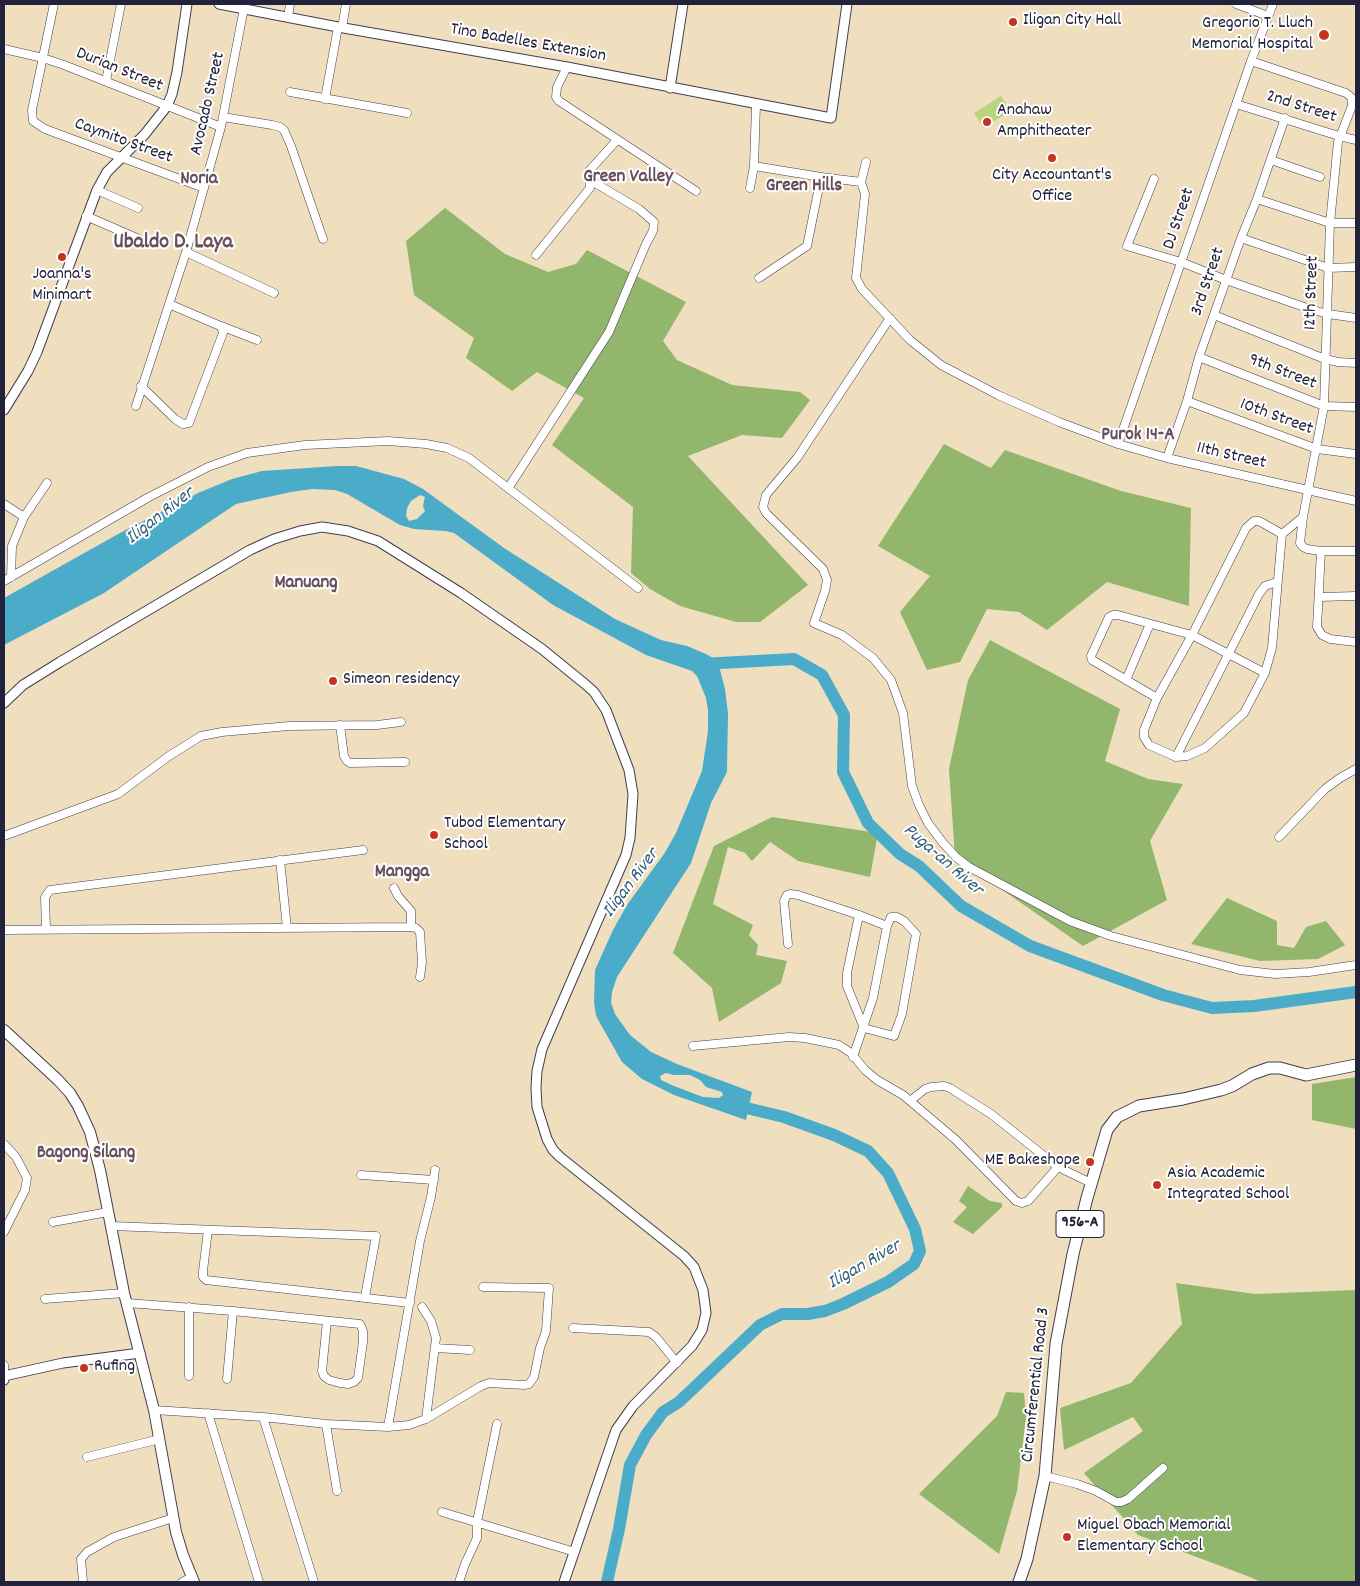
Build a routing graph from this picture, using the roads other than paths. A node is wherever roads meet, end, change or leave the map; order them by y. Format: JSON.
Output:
{"nodes":[{"id":1,"x":54,"y":4,"type":"edge"},
{"id":2,"x":121,"y":4,"type":"edge"},
{"id":3,"x":187,"y":4,"type":"edge"},
{"id":4,"x":219,"y":4,"type":"edge"},
{"id":5,"x":290,"y":4,"type":"edge"},
{"id":6,"x":346,"y":4,"type":"edge"},
{"id":7,"x":683,"y":4,"type":"edge"},
{"id":8,"x":847,"y":4,"type":"edge"},
{"id":9,"x":1236,"y":4,"type":"edge"},
{"id":10,"x":1273,"y":4,"type":"edge"},
{"id":11,"x":244,"y":8,"type":"junction"},
{"id":12,"x":1268,"y":16,"type":"junction"},
{"id":13,"x":288,"y":17,"type":"junction"},
{"id":14,"x":340,"y":27,"type":"junction"},
{"id":15,"x":4,"y":49,"type":"edge"},
{"id":16,"x":43,"y":58,"type":"junction"},
{"id":17,"x":1251,"y":60,"type":"junction"},
{"id":18,"x":567,"y":67,"type":"junction"},
{"id":19,"x":106,"y":81,"type":"junction"},
{"id":20,"x":670,"y":88,"type":"junction"},
{"id":21,"x":290,"y":92,"type":"dead end"},
{"id":22,"x":325,"y":99,"type":"junction"},
{"id":23,"x":756,"y":104,"type":"junction"},
{"id":24,"x":1236,"y":104,"type":"junction"},
{"id":25,"x":167,"y":106,"type":"junction"},
{"id":26,"x":407,"y":113,"type":"dead end"},
{"id":27,"x":223,"y":117,"type":"junction"},
{"id":28,"x":1285,"y":118,"type":"junction"},
{"id":29,"x":221,"y":127,"type":"junction"},
{"id":30,"x":1339,"y":136,"type":"junction"},
{"id":31,"x":617,"y":140,"type":"junction"},
{"id":32,"x":1356,"y":140,"type":"edge"},
{"id":33,"x":121,"y":158,"type":"junction"},
{"id":34,"x":1271,"y":160,"type":"junction"},
{"id":35,"x":866,"y":162,"type":"dead end"},
{"id":36,"x":754,"y":166,"type":"junction"},
{"id":37,"x":821,"y":177,"type":"junction"},
{"id":38,"x":1320,"y":177,"type":"dead end"},
{"id":39,"x":1154,"y":179,"type":"dead end"},
{"id":40,"x":590,"y":180,"type":"junction"},
{"id":41,"x":861,"y":182,"type":"junction"},
{"id":42,"x":204,"y":188,"type":"junction"},
{"id":43,"x":750,"y":188,"type":"dead end"},
{"id":44,"x":97,"y":190,"type":"junction"},
{"id":45,"x":696,"y":192,"type":"dead end"},
{"id":46,"x":1257,"y":199,"type":"junction"},
{"id":47,"x":138,"y":208,"type":"dead end"},
{"id":48,"x":86,"y":216,"type":"junction"},
{"id":49,"x":1330,"y":223,"type":"junction"},
{"id":50,"x":1356,"y":223,"type":"edge"},
{"id":51,"x":1241,"y":238,"type":"junction"},
{"id":52,"x":323,"y":239,"type":"dead end"},
{"id":53,"x":139,"y":240,"type":"dead end"},
{"id":54,"x":186,"y":252,"type":"junction"},
{"id":55,"x":536,"y":255,"type":"dead end"},
{"id":56,"x":1181,"y":262,"type":"junction"},
{"id":57,"x":1356,"y":267,"type":"edge"},
{"id":58,"x":1328,"y":268,"type":"junction"},
{"id":59,"x":759,"y":278,"type":"dead end"},
{"id":60,"x":1226,"y":280,"type":"junction"},
{"id":61,"x":274,"y":292,"type":"dead end"},
{"id":62,"x":169,"y":304,"type":"junction"},
{"id":63,"x":1328,"y":314,"type":"junction"},
{"id":64,"x":1214,"y":315,"type":"junction"},
{"id":65,"x":890,"y":318,"type":"junction"},
{"id":66,"x":1356,"y":318,"type":"edge"},
{"id":67,"x":221,"y":326,"type":"junction"},
{"id":68,"x":257,"y":340,"type":"dead end"},
{"id":69,"x":1199,"y":357,"type":"junction"},
{"id":70,"x":1325,"y":359,"type":"junction"},
{"id":71,"x":1356,"y":363,"type":"edge"},
{"id":72,"x":141,"y":386,"type":"junction"},
{"id":73,"x":1187,"y":401,"type":"junction"},
{"id":74,"x":136,"y":406,"type":"dead end"},
{"id":75,"x":1324,"y":406,"type":"junction"},
{"id":76,"x":1356,"y":407,"type":"edge"},
{"id":77,"x":4,"y":410,"type":"edge"},
{"id":78,"x":1118,"y":444,"type":"junction"},
{"id":79,"x":1317,"y":449,"type":"junction"},
{"id":80,"x":1356,"y":454,"type":"edge"},
{"id":81,"x":1167,"y":458,"type":"junction"},
{"id":82,"x":47,"y":483,"type":"dead end"},
{"id":83,"x":509,"y":487,"type":"junction"},
{"id":84,"x":1308,"y":490,"type":"junction"},
{"id":85,"x":1356,"y":501,"type":"edge"},
{"id":86,"x":4,"y":504,"type":"edge"},
{"id":87,"x":1303,"y":516,"type":"junction"},
{"id":88,"x":24,"y":517,"type":"junction"},
{"id":89,"x":1282,"y":534,"type":"junction"},
{"id":90,"x":1322,"y":551,"type":"junction"},
{"id":91,"x":1356,"y":551,"type":"edge"},
{"id":92,"x":8,"y":579,"type":"edge"},
{"id":93,"x":1277,"y":582,"type":"junction"},
{"id":94,"x":638,"y":588,"type":"dead end"},
{"id":95,"x":1356,"y":596,"type":"edge"},
{"id":96,"x":1319,"y":597,"type":"junction"},
{"id":97,"x":1150,"y":624,"type":"junction"},
{"id":98,"x":1192,"y":635,"type":"junction"},
{"id":99,"x":1356,"y":642,"type":"edge"},
{"id":100,"x":1228,"y":653,"type":"junction"},
{"id":101,"x":1265,"y":673,"type":"junction"},
{"id":102,"x":1126,"y":680,"type":"junction"},
{"id":103,"x":1157,"y":698,"type":"junction"},
{"id":104,"x":4,"y":703,"type":"edge"},
{"id":105,"x":400,"y":722,"type":"dead end"},
{"id":106,"x":340,"y":725,"type":"junction"},
{"id":107,"x":1176,"y":757,"type":"junction"},
{"id":108,"x":405,"y":762,"type":"dead end"},
{"id":109,"x":1356,"y":770,"type":"edge"},
{"id":110,"x":4,"y":836,"type":"edge"},
{"id":111,"x":1279,"y":837,"type":"dead end"},
{"id":112,"x":363,"y":850,"type":"dead end"},
{"id":113,"x":280,"y":860,"type":"junction"},
{"id":114,"x":394,"y":888,"type":"dead end"},
{"id":115,"x":859,"y":915,"type":"junction"},
{"id":116,"x":887,"y":926,"type":"junction"},
{"id":117,"x":411,"y":927,"type":"junction"},
{"id":118,"x":287,"y":928,"type":"junction"},
{"id":119,"x":46,"y":929,"type":"junction"},
{"id":120,"x":4,"y":930,"type":"edge"},
{"id":121,"x":788,"y":944,"type":"dead end"},
{"id":122,"x":1356,"y":965,"type":"edge"},
{"id":123,"x":420,"y":978,"type":"dead end"},
{"id":124,"x":864,"y":1028,"type":"junction"},
{"id":125,"x":4,"y":1030,"type":"edge"},
{"id":126,"x":693,"y":1046,"type":"dead end"},
{"id":127,"x":853,"y":1056,"type":"junction"},
{"id":128,"x":1356,"y":1065,"type":"edge"},
{"id":129,"x":910,"y":1101,"type":"junction"},
{"id":130,"x":4,"y":1144,"type":"edge"},
{"id":131,"x":1058,"y":1167,"type":"junction"},
{"id":132,"x":435,"y":1170,"type":"dead end"},
{"id":133,"x":361,"y":1175,"type":"dead end"},
{"id":134,"x":434,"y":1180,"type":"junction"},
{"id":135,"x":1091,"y":1182,"type":"junction"},
{"id":136,"x":108,"y":1212,"type":"junction"},
{"id":137,"x":7,"y":1218,"type":"edge"},
{"id":138,"x":53,"y":1222,"type":"dead end"},
{"id":139,"x":111,"y":1226,"type":"junction"},
{"id":140,"x":208,"y":1230,"type":"junction"},
{"id":141,"x":4,"y":1232,"type":"edge"},
{"id":142,"x":483,"y":1287,"type":"dead end"},
{"id":143,"x":364,"y":1297,"type":"junction"},
{"id":144,"x":125,"y":1298,"type":"junction"},
{"id":145,"x":45,"y":1299,"type":"dead end"},
{"id":146,"x":410,"y":1303,"type":"junction"},
{"id":147,"x":189,"y":1307,"type":"junction"},
{"id":148,"x":422,"y":1307,"type":"dead end"},
{"id":149,"x":233,"y":1310,"type":"junction"},
{"id":150,"x":326,"y":1321,"type":"junction"},
{"id":151,"x":573,"y":1328,"type":"dead end"},
{"id":152,"x":435,"y":1348,"type":"junction"},
{"id":153,"x":470,"y":1350,"type":"dead end"},
{"id":154,"x":140,"y":1353,"type":"junction"},
{"id":155,"x":676,"y":1363,"type":"junction"},
{"id":156,"x":4,"y":1365,"type":"edge"},
{"id":157,"x":188,"y":1376,"type":"dead end"},
{"id":158,"x":4,"y":1377,"type":"edge"},
{"id":159,"x":227,"y":1379,"type":"dead end"},
{"id":160,"x":154,"y":1410,"type":"junction"},
{"id":161,"x":208,"y":1413,"type":"junction"},
{"id":162,"x":262,"y":1416,"type":"junction"},
{"id":163,"x":426,"y":1419,"type":"junction"},
{"id":164,"x":326,"y":1424,"type":"junction"},
{"id":165,"x":497,"y":1424,"type":"dead end"},
{"id":166,"x":388,"y":1427,"type":"junction"},
{"id":167,"x":160,"y":1439,"type":"junction"},
{"id":168,"x":87,"y":1457,"type":"dead end"},
{"id":169,"x":1163,"y":1468,"type":"dead end"},
{"id":170,"x":1045,"y":1476,"type":"junction"},
{"id":171,"x":337,"y":1491,"type":"dead end"},
{"id":172,"x":442,"y":1512,"type":"dead end"},
{"id":173,"x":173,"y":1518,"type":"junction"},
{"id":174,"x":476,"y":1522,"type":"junction"},
{"id":175,"x":576,"y":1552,"type":"junction"},
{"id":176,"x":193,"y":1580,"type":"edge"},
{"id":177,"x":83,"y":1582,"type":"edge"},
{"id":178,"x":182,"y":1582,"type":"edge"},
{"id":179,"x":259,"y":1582,"type":"edge"},
{"id":180,"x":314,"y":1582,"type":"edge"},
{"id":181,"x":459,"y":1582,"type":"edge"},
{"id":182,"x":564,"y":1582,"type":"edge"},
{"id":183,"x":1019,"y":1582,"type":"edge"}],
"edges":[{"from":1,"to":16,"type":"street"},
{"from":2,"to":19,"type":"street"},
{"from":3,"to":25,"type":"street"},
{"from":4,"to":11,"type":"street","name":"Tino Badelles Extension"},
{"from":5,"to":13,"type":"street"},
{"from":6,"to":14,"type":"street"},
{"from":7,"to":20,"type":"street"},
{"from":8,"to":23,"type":"street","name":"Tino Badelles Extension"},
{"from":9,"to":12,"type":"street"},
{"from":10,"to":12,"type":"street","name":"DJ Street"},
{"from":11,"to":13,"type":"street","name":"Tino Badelles Extension"},
{"from":11,"to":27,"type":"street","name":"Avocado Street"},
{"from":12,"to":17,"type":"street","name":"DJ Street"},
{"from":13,"to":14,"type":"street","name":"Tino Badelles Extension"},
{"from":14,"to":18,"type":"street","name":"Tino Badelles Extension"},
{"from":14,"to":22,"type":"street"},
{"from":15,"to":16,"type":"street","name":"Durian Street"},
{"from":16,"to":19,"type":"street","name":"Durian Street"},
{"from":16,"to":33,"type":"street","name":"Caymito Street"},
{"from":17,"to":24,"type":"street","name":"DJ Street"},
{"from":17,"to":30,"type":"street","name":"12th Street"},
{"from":18,"to":20,"type":"street","name":"Tino Badelles Extension"},
{"from":18,"to":31,"type":"street"},
{"from":19,"to":25,"type":"street","name":"Durian Street"},
{"from":20,"to":23,"type":"street","name":"Tino Badelles Extension"},
{"from":21,"to":22,"type":"street"},
{"from":22,"to":26,"type":"street"},
{"from":23,"to":36,"type":"street"},
{"from":24,"to":28,"type":"street","name":"2nd Street"},
{"from":24,"to":56,"type":"street","name":"DJ Street"},
{"from":25,"to":29,"type":"street","name":"Durian Street"},
{"from":25,"to":33,"type":"street"},
{"from":27,"to":29,"type":"street","name":"Avocado Street"},
{"from":27,"to":52,"type":"street"},
{"from":28,"to":30,"type":"street","name":"2nd Street"},
{"from":28,"to":34,"type":"street","name":"3rd Street"},
{"from":29,"to":42,"type":"street","name":"Avocado Street"},
{"from":30,"to":32,"type":"street","name":"2nd Street"},
{"from":30,"to":49,"type":"street","name":"12th Street"},
{"from":31,"to":40,"type":"street"},
{"from":31,"to":45,"type":"street"},
{"from":33,"to":42,"type":"street","name":"Caymito Street"},
{"from":33,"to":44,"type":"street"},
{"from":34,"to":38,"type":"street"},
{"from":34,"to":46,"type":"street","name":"3rd Street"},
{"from":35,"to":41,"type":"street"},
{"from":36,"to":37,"type":"street"},
{"from":36,"to":43,"type":"street"},
{"from":37,"to":41,"type":"street"},
{"from":37,"to":59,"type":"street"},
{"from":39,"to":56,"type":"street"},
{"from":40,"to":55,"type":"street"},
{"from":40,"to":83,"type":"street"},
{"from":41,"to":65,"type":"street","name":"11th Street"},
{"from":42,"to":54,"type":"street","name":"Avocado Street"},
{"from":44,"to":47,"type":"street"},
{"from":44,"to":48,"type":"street"},
{"from":46,"to":49,"type":"street"},
{"from":46,"to":51,"type":"street","name":"3rd Street"},
{"from":48,"to":53,"type":"street"},
{"from":48,"to":77,"type":"street"},
{"from":49,"to":50,"type":"street"},
{"from":49,"to":58,"type":"street","name":"12th Street"},
{"from":51,"to":58,"type":"street"},
{"from":51,"to":60,"type":"street","name":"3rd Street"},
{"from":54,"to":61,"type":"street"},
{"from":54,"to":62,"type":"street","name":"Avocado Street"},
{"from":56,"to":60,"type":"street"},
{"from":56,"to":78,"type":"street","name":"DJ Street"},
{"from":57,"to":58,"type":"street"},
{"from":58,"to":63,"type":"street","name":"12th Street"},
{"from":60,"to":63,"type":"street"},
{"from":60,"to":64,"type":"street","name":"3rd Street"},
{"from":62,"to":67,"type":"street"},
{"from":62,"to":72,"type":"street","name":"Avocado Street"},
{"from":63,"to":66,"type":"street"},
{"from":63,"to":70,"type":"street","name":"12th Street"},
{"from":64,"to":69,"type":"street","name":"3rd Street"},
{"from":64,"to":70,"type":"street"},
{"from":65,"to":78,"type":"street","name":"11th Street"},
{"from":65,"to":122,"type":"street"},
{"from":67,"to":68,"type":"street"},
{"from":67,"to":72,"type":"street"},
{"from":69,"to":73,"type":"street","name":"3rd Street"},
{"from":69,"to":75,"type":"street","name":"9th Street"},
{"from":70,"to":71,"type":"street"},
{"from":70,"to":75,"type":"street","name":"12th Street"},
{"from":72,"to":74,"type":"street","name":"Avocado Street"},
{"from":73,"to":79,"type":"street","name":"10th Street"},
{"from":73,"to":81,"type":"street","name":"3rd Street"},
{"from":75,"to":76,"type":"street","name":"9th Street"},
{"from":75,"to":79,"type":"street","name":"12th Street"},
{"from":78,"to":81,"type":"street","name":"11th Street"},
{"from":79,"to":80,"type":"street","name":"10th Street"},
{"from":79,"to":84,"type":"street","name":"12th Street"},
{"from":81,"to":84,"type":"street","name":"11th Street"},
{"from":82,"to":88,"type":"street"},
{"from":83,"to":92,"type":"street"},
{"from":83,"to":94,"type":"street"},
{"from":84,"to":85,"type":"street","name":"11th Street"},
{"from":84,"to":87,"type":"street","name":"12th Street"},
{"from":86,"to":88,"type":"street"},
{"from":87,"to":89,"type":"street"},
{"from":87,"to":90,"type":"street","name":"12th Street"},
{"from":88,"to":92,"type":"street"},
{"from":89,"to":93,"type":"street"},
{"from":89,"to":98,"type":"street"},
{"from":90,"to":91,"type":"street"},
{"from":90,"to":96,"type":"street"},
{"from":93,"to":100,"type":"street"},
{"from":93,"to":101,"type":"street"},
{"from":95,"to":96,"type":"street"},
{"from":96,"to":99,"type":"street"},
{"from":97,"to":98,"type":"street"},
{"from":97,"to":102,"type":"street"},
{"from":97,"to":102,"type":"street"},
{"from":98,"to":100,"type":"street"},
{"from":98,"to":103,"type":"street"},
{"from":100,"to":101,"type":"street"},
{"from":100,"to":107,"type":"street"},
{"from":101,"to":107,"type":"street"},
{"from":102,"to":103,"type":"street"},
{"from":103,"to":107,"type":"street"},
{"from":104,"to":155,"type":"street"},
{"from":105,"to":106,"type":"street"},
{"from":106,"to":108,"type":"street"},
{"from":106,"to":110,"type":"street"},
{"from":109,"to":111,"type":"street"},
{"from":112,"to":113,"type":"street"},
{"from":113,"to":118,"type":"street"},
{"from":113,"to":119,"type":"street"},
{"from":114,"to":117,"type":"street"},
{"from":115,"to":116,"type":"street"},
{"from":115,"to":121,"type":"street"},
{"from":115,"to":124,"type":"street"},
{"from":116,"to":124,"type":"street"},
{"from":116,"to":124,"type":"street"},
{"from":117,"to":118,"type":"street"},
{"from":117,"to":123,"type":"street"},
{"from":118,"to":119,"type":"street"},
{"from":119,"to":120,"type":"street"},
{"from":124,"to":127,"type":"street"},
{"from":125,"to":136,"type":"main road"},
{"from":126,"to":127,"type":"street"},
{"from":127,"to":129,"type":"street"},
{"from":128,"to":135,"type":"main road","name":"Circumferential Road 3","number":"956-A"},
{"from":129,"to":131,"type":"street"},
{"from":129,"to":131,"type":"street"},
{"from":130,"to":137,"type":"street"},
{"from":131,"to":135,"type":"street"},
{"from":132,"to":134,"type":"street"},
{"from":133,"to":134,"type":"street"},
{"from":134,"to":146,"type":"street"},
{"from":135,"to":170,"type":"main road","name":"Circumferential Road 3","number":"956-A"},
{"from":136,"to":138,"type":"street"},
{"from":136,"to":139,"type":"main road"},
{"from":137,"to":141,"type":"street"},
{"from":139,"to":140,"type":"street"},
{"from":139,"to":144,"type":"main road"},
{"from":140,"to":143,"type":"street"},
{"from":140,"to":143,"type":"street"},
{"from":142,"to":163,"type":"street"},
{"from":143,"to":146,"type":"street"},
{"from":144,"to":145,"type":"street"},
{"from":144,"to":147,"type":"street"},
{"from":144,"to":154,"type":"main road"},
{"from":146,"to":166,"type":"street"},
{"from":147,"to":149,"type":"street"},
{"from":147,"to":157,"type":"street"},
{"from":148,"to":152,"type":"street"},
{"from":149,"to":150,"type":"street"},
{"from":149,"to":159,"type":"street"},
{"from":150,"to":150,"type":"street"},
{"from":151,"to":155,"type":"street"},
{"from":152,"to":153,"type":"street"},
{"from":152,"to":163,"type":"street"},
{"from":154,"to":158,"type":"street"},
{"from":154,"to":160,"type":"main road"},
{"from":155,"to":175,"type":"street"},
{"from":156,"to":158,"type":"street"},
{"from":160,"to":161,"type":"street"},
{"from":160,"to":167,"type":"main road"},
{"from":161,"to":162,"type":"street"},
{"from":161,"to":179,"type":"street"},
{"from":162,"to":164,"type":"street"},
{"from":162,"to":180,"type":"street"},
{"from":163,"to":166,"type":"street"},
{"from":164,"to":166,"type":"street"},
{"from":164,"to":171,"type":"street"},
{"from":165,"to":174,"type":"street"},
{"from":167,"to":168,"type":"street"},
{"from":167,"to":173,"type":"main road"},
{"from":169,"to":170,"type":"street"},
{"from":170,"to":183,"type":"main road","name":"Circumferential Road 3","number":"956-A"},
{"from":172,"to":174,"type":"street"},
{"from":173,"to":176,"type":"main road"},
{"from":173,"to":177,"type":"street"},
{"from":174,"to":175,"type":"street"},
{"from":174,"to":181,"type":"street"},
{"from":175,"to":182,"type":"street"},
{"from":176,"to":178,"type":"street"}]}
